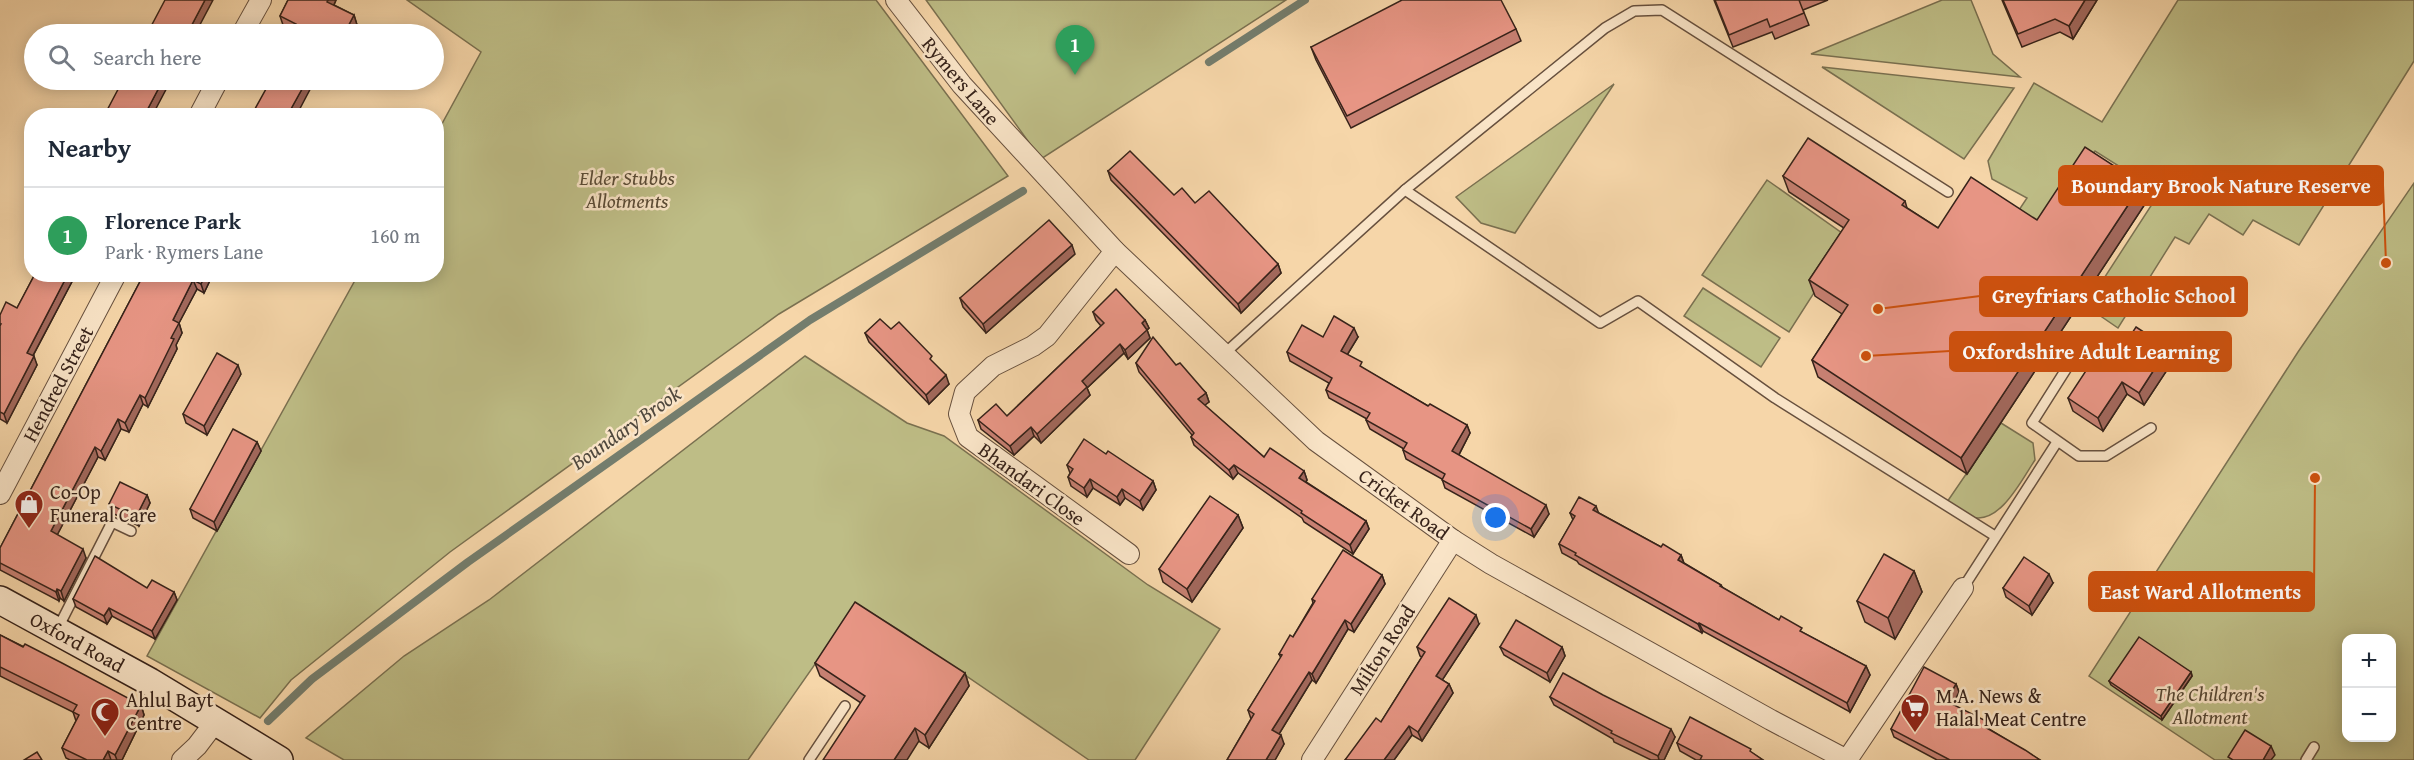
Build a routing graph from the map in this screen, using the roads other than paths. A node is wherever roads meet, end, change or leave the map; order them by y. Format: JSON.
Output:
{"nodes":[{"id":1,"x":261,"y":0,"type":"edge"},
{"id":2,"x":896,"y":0,"type":"edge"},
{"id":3,"x":248,"y":24,"type":"edge"},
{"id":4,"x":214,"y":90,"type":"edge"},
{"id":5,"x":204,"y":108,"type":"edge"},
{"id":6,"x":1029,"y":159,"type":"joint"},
{"id":7,"x":1406,"y":189,"type":"junction"},
{"id":8,"x":1948,"y":192,"type":"dead end"},
{"id":9,"x":1115,"y":251,"type":"junction"},
{"id":10,"x":112,"y":282,"type":"edge"},
{"id":11,"x":1224,"y":354,"type":"junction"},
{"id":12,"x":2070,"y":363,"type":"dead end"},
{"id":13,"x":2151,"y":428,"type":"dead end"},
{"id":14,"x":2057,"y":442,"type":"junction"},
{"id":15,"x":0,"y":494,"type":"edge"},
{"id":16,"x":131,"y":531,"type":"dead end"},
{"id":17,"x":1995,"y":536,"type":"junction"},
{"id":18,"x":1453,"y":540,"type":"junction"},
{"id":19,"x":1129,"y":554,"type":"dead end"},
{"id":20,"x":1963,"y":588,"type":"joint"},
{"id":21,"x":0,"y":600,"type":"edge"},
{"id":22,"x":57,"y":630,"type":"junction"},
{"id":23,"x":845,"y":706,"type":"dead end"},
{"id":24,"x":216,"y":721,"type":"junction"},
{"id":25,"x":2314,"y":747,"type":"dead end"},
{"id":26,"x":271,"y":758,"type":"edge"},
{"id":27,"x":182,"y":760,"type":"edge"},
{"id":28,"x":809,"y":760,"type":"edge"},
{"id":29,"x":1312,"y":760,"type":"edge"},
{"id":30,"x":1847,"y":760,"type":"edge"},
{"id":31,"x":2306,"y":760,"type":"edge"}],
"edges":[{"from":1,"to":3,"type":"street"},
{"from":2,"to":6,"type":"street","name":"Rymers Lane"},
{"from":4,"to":5,"type":"street"},
{"from":6,"to":9,"type":"street","name":"Cricket Road"},
{"from":7,"to":8,"type":"lane"},
{"from":7,"to":11,"type":"lane"},
{"from":7,"to":17,"type":"lane"},
{"from":9,"to":11,"type":"street","name":"Cricket Road"},
{"from":9,"to":19,"type":"street","name":"Bhandari Close"},
{"from":10,"to":15,"type":"street","name":"Hendred Street"},
{"from":11,"to":18,"type":"street","name":"Cricket Road"},
{"from":12,"to":14,"type":"lane"},
{"from":13,"to":14,"type":"lane"},
{"from":14,"to":17,"type":"lane"},
{"from":16,"to":22,"type":"lane"},
{"from":17,"to":20,"type":"lane"},
{"from":18,"to":29,"type":"street","name":"Milton Road"},
{"from":18,"to":30,"type":"street","name":"Cricket Road"},
{"from":20,"to":30,"type":"street"},
{"from":21,"to":22,"type":"main road","name":"Oxford Road"},
{"from":22,"to":24,"type":"main road","name":"Oxford Road"},
{"from":23,"to":28,"type":"lane"},
{"from":24,"to":26,"type":"main road","name":"Oxford Road"},
{"from":24,"to":27,"type":"street"},
{"from":25,"to":31,"type":"lane"}]}
